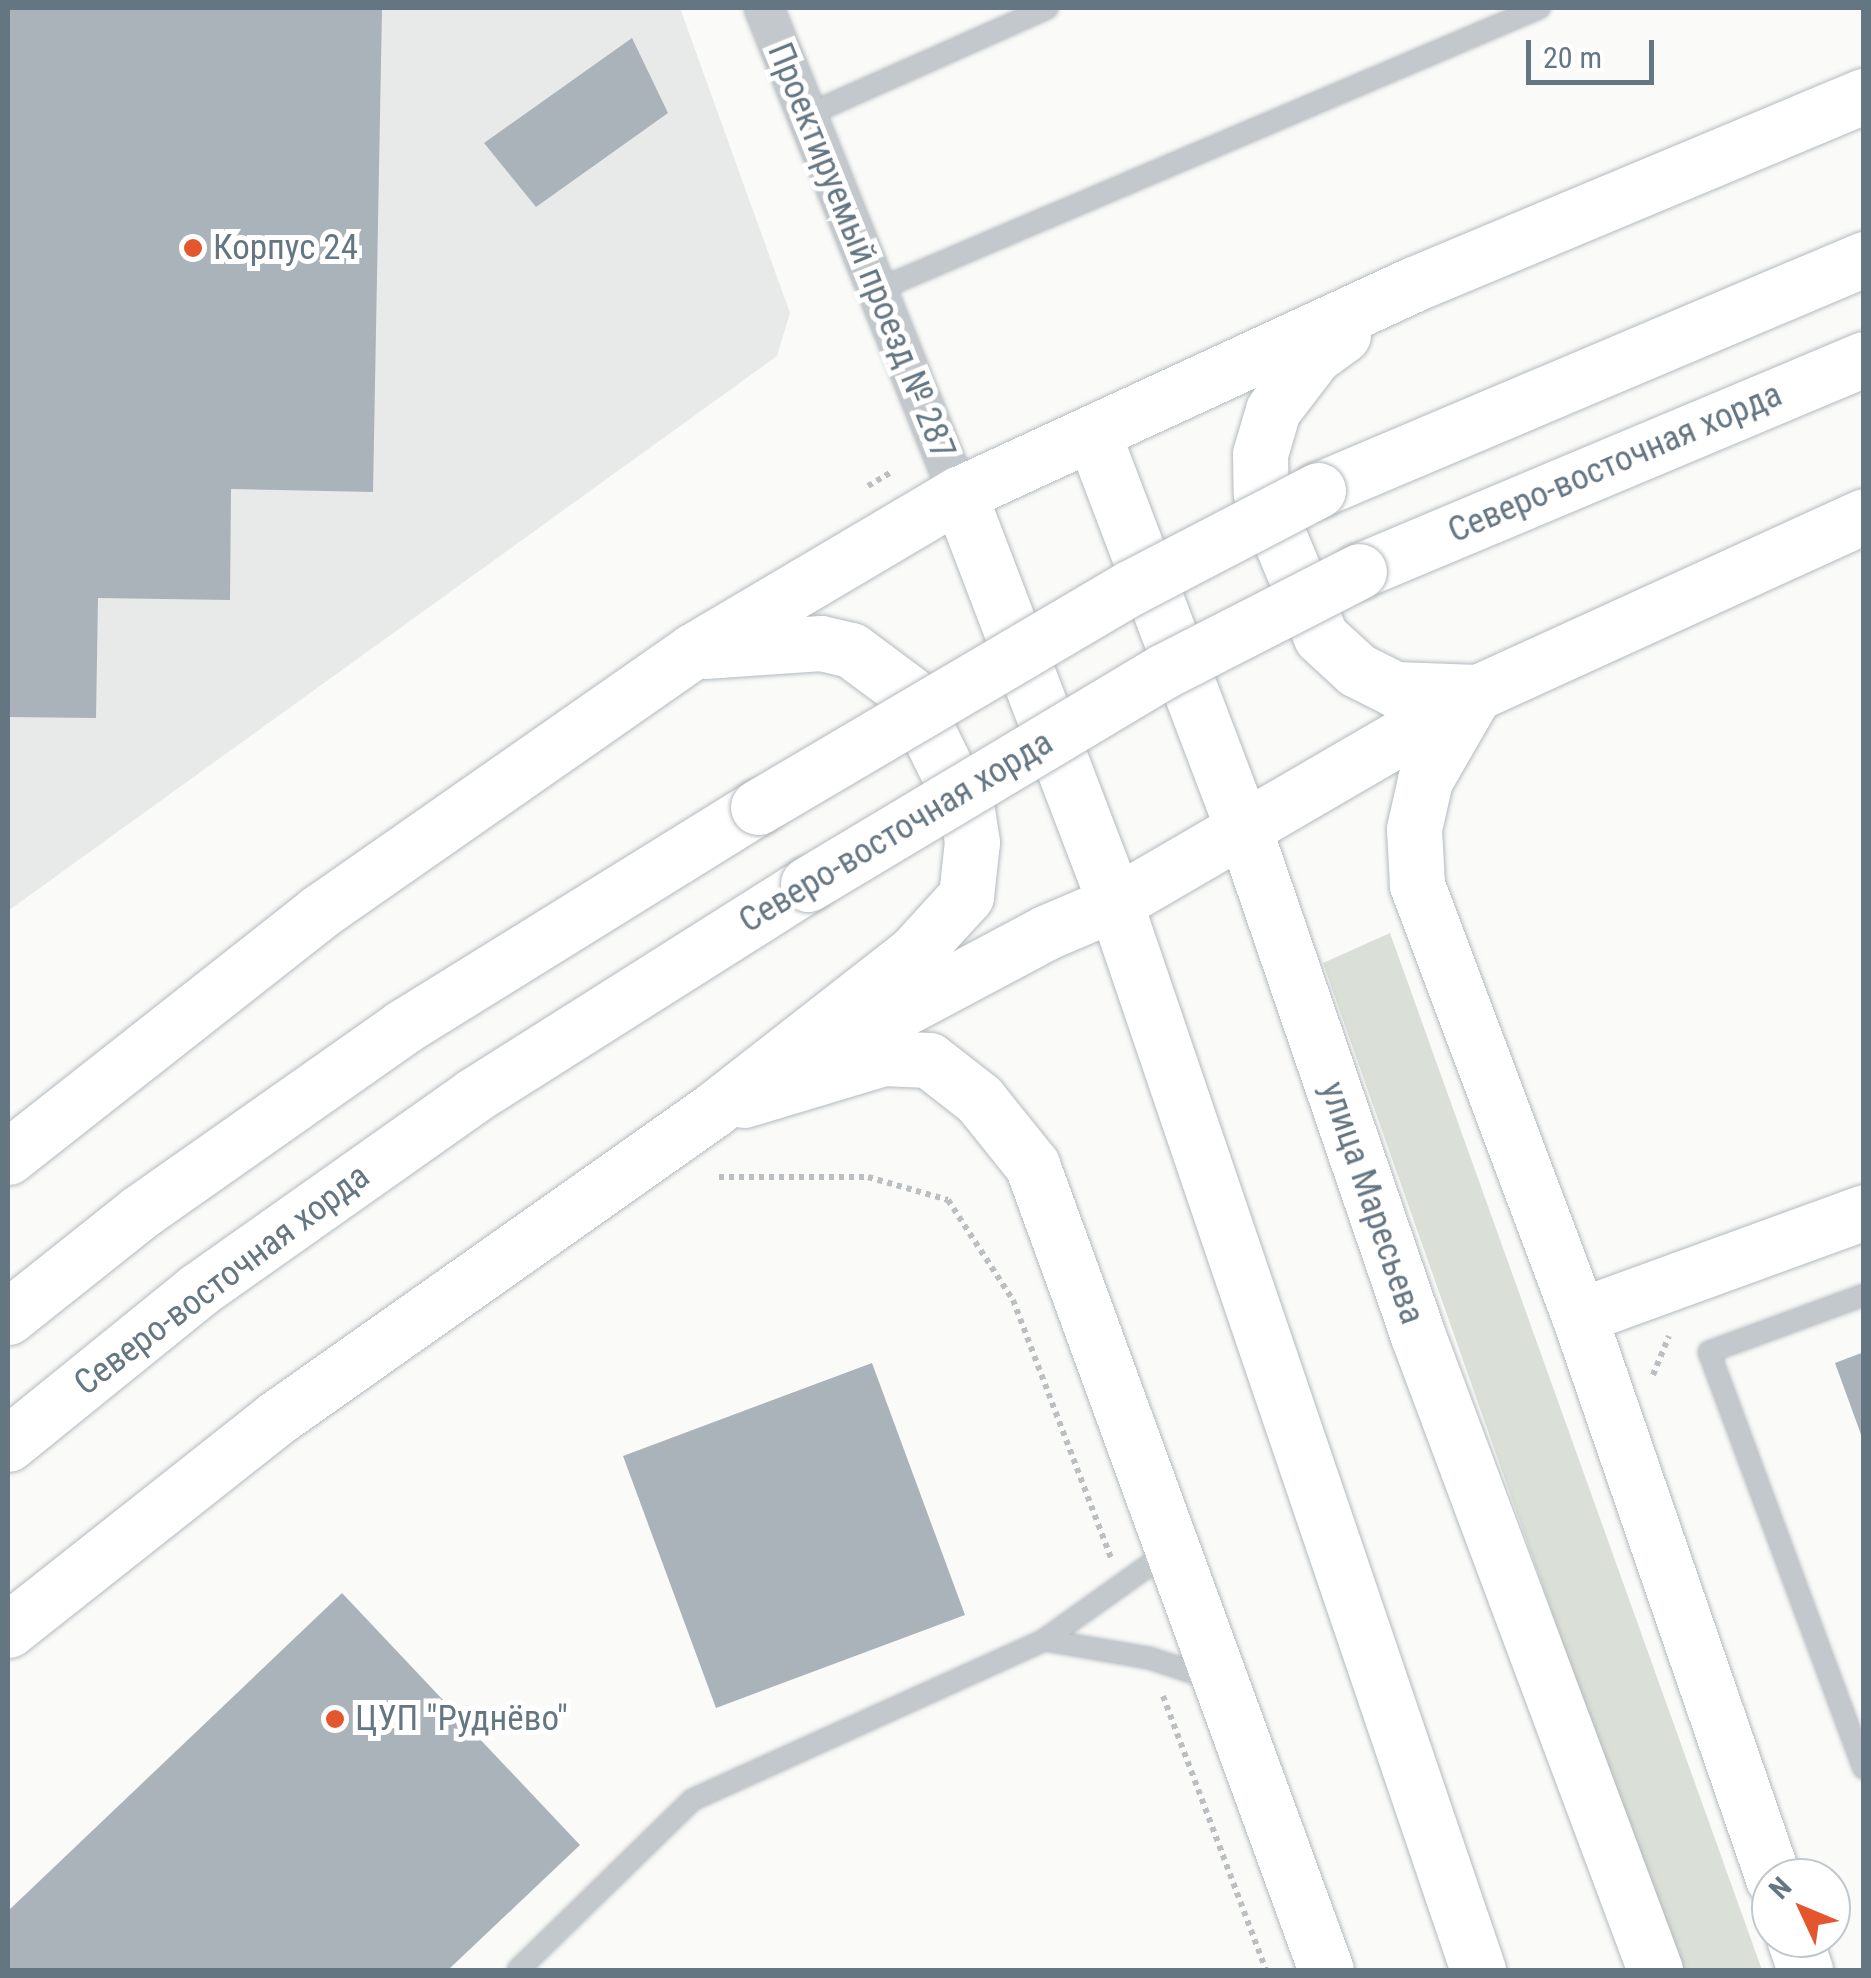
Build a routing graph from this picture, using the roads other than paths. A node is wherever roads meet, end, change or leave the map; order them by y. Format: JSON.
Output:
{"nodes":[{"id":1,"x":764,"y":8,"type":"edge"},
{"id":2,"x":1047,"y":8,"type":"edge"},
{"id":3,"x":1538,"y":8,"type":"edge"},
{"id":4,"x":1864,"y":96,"type":"edge"},
{"id":5,"x":807,"y":115,"type":"junction"},
{"id":6,"x":1864,"y":258,"type":"edge"},
{"id":7,"x":1414,"y":284,"type":"junction"},
{"id":8,"x":877,"y":290,"type":"junction"},
{"id":9,"x":1864,"y":359,"type":"edge"},
{"id":10,"x":1093,"y":434,"type":"junction"},
{"id":11,"x":959,"y":494,"type":"junction"},
{"id":12,"x":1864,"y":516,"type":"edge"},
{"id":13,"x":693,"y":652,"type":"junction"},
{"id":14,"x":1478,"y":692,"type":"junction"},
{"id":15,"x":1242,"y":829,"type":"junction"},
{"id":16,"x":1116,"y":903,"type":"junction"},
{"id":17,"x":713,"y":1110,"type":"junction"},
{"id":18,"x":8,"y":1157,"type":"edge"},
{"id":19,"x":1864,"y":1212,"type":"edge"},
{"id":20,"x":1864,"y":1295,"type":"edge"},
{"id":21,"x":1579,"y":1316,"type":"junction"},
{"id":22,"x":8,"y":1317,"type":"edge"},
{"id":23,"x":8,"y":1444,"type":"edge"},
{"id":24,"x":1171,"y":1550,"type":"junction"},
{"id":25,"x":8,"y":1630,"type":"edge"},
{"id":26,"x":1044,"y":1640,"type":"junction"},
{"id":27,"x":1220,"y":1682,"type":"junction"},
{"id":28,"x":1854,"y":1710,"type":"edge"},
{"id":29,"x":1864,"y":1768,"type":"edge"},
{"id":30,"x":1766,"y":1858,"type":"edge"},
{"id":31,"x":518,"y":1970,"type":"edge"},
{"id":32,"x":1326,"y":1970,"type":"edge"},
{"id":33,"x":1478,"y":1970,"type":"edge"},
{"id":34,"x":1655,"y":1970,"type":"edge"}],
"edges":[{"from":1,"to":5,"type":"street","name":"Проектируемый проезд № 287"},
{"from":2,"to":5,"type":"lane"},
{"from":3,"to":8,"type":"lane"},
{"from":4,"to":7,"type":"main road"},
{"from":5,"to":8,"type":"street","name":"Проектируемый проезд № 287"},
{"from":6,"to":22,"type":"main road","bridge":true},
{"from":7,"to":10,"type":"main road"},
{"from":7,"to":14,"type":"main road"},
{"from":8,"to":11,"type":"street","name":"Проектируемый проезд № 287"},
{"from":9,"to":23,"type":"main road","name":"Северо-восточная хорда","bridge":true},
{"from":10,"to":11,"type":"main road"},
{"from":10,"to":15,"type":"main road","name":"улица Маресьева"},
{"from":11,"to":13,"type":"main road"},
{"from":11,"to":16,"type":"main road"},
{"from":12,"to":14,"type":"main road"},
{"from":13,"to":17,"type":"main road"},
{"from":13,"to":18,"type":"main road"},
{"from":14,"to":15,"type":"main road"},
{"from":14,"to":21,"type":"main road"},
{"from":15,"to":16,"type":"main road"},
{"from":15,"to":34,"type":"main road","name":"улица Маресьева"},
{"from":16,"to":17,"type":"main road"},
{"from":16,"to":33,"type":"main road"},
{"from":17,"to":24,"type":"main road"},
{"from":17,"to":25,"type":"main road"},
{"from":19,"to":21,"type":"main road"},
{"from":20,"to":28,"type":"lane"},
{"from":21,"to":30,"type":"main road"},
{"from":24,"to":26,"type":"lane"},
{"from":24,"to":27,"type":"main road"},
{"from":26,"to":27,"type":"lane"},
{"from":26,"to":31,"type":"lane"},
{"from":27,"to":32,"type":"main road"},
{"from":28,"to":29,"type":"lane"}]}
